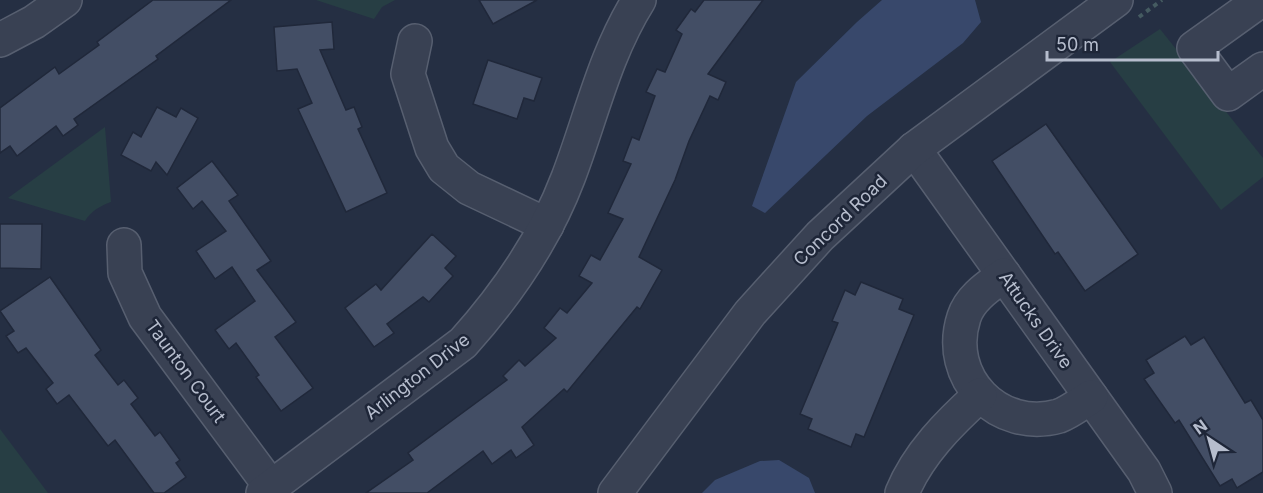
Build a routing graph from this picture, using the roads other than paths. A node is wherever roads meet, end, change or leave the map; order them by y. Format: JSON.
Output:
{"nodes":[{"id":1,"x":65,"y":0,"type":"edge"},
{"id":2,"x":639,"y":0,"type":"edge"},
{"id":3,"x":1261,"y":0,"type":"edge"},
{"id":4,"x":1125,"y":10,"type":"edge"},
{"id":5,"x":0,"y":40,"type":"edge"},
{"id":6,"x":415,"y":41,"type":"dead end"},
{"id":7,"x":1263,"y":69,"type":"edge"},
{"id":8,"x":914,"y":149,"type":"junction"},
{"id":9,"x":547,"y":225,"type":"junction"},
{"id":10,"x":124,"y":245,"type":"dead end"},
{"id":11,"x":1004,"y":275,"type":"junction"},
{"id":12,"x":980,"y":395,"type":"junction"},
{"id":13,"x":1091,"y":397,"type":"junction"},
{"id":14,"x":267,"y":490,"type":"edge"},
{"id":15,"x":615,"y":493,"type":"edge"},
{"id":16,"x":902,"y":493,"type":"edge"},
{"id":17,"x":1155,"y":493,"type":"edge"}],
"edges":[{"from":1,"to":5,"type":"street"},
{"from":2,"to":9,"type":"street","name":"Arlington Drive"},
{"from":3,"to":7,"type":"street"},
{"from":4,"to":8,"type":"street","name":"Concord Road"},
{"from":6,"to":9,"type":"street"},
{"from":8,"to":11,"type":"street","name":"Attucks Drive"},
{"from":8,"to":15,"type":"street","name":"Concord Road"},
{"from":9,"to":14,"type":"street","name":"Arlington Drive"},
{"from":10,"to":14,"type":"street","name":"Taunton Court"},
{"from":11,"to":12,"type":"street"},
{"from":11,"to":13,"type":"street","name":"Attucks Drive"},
{"from":12,"to":13,"type":"street"},
{"from":12,"to":16,"type":"street"},
{"from":13,"to":17,"type":"street","name":"Attucks Drive"}]}
